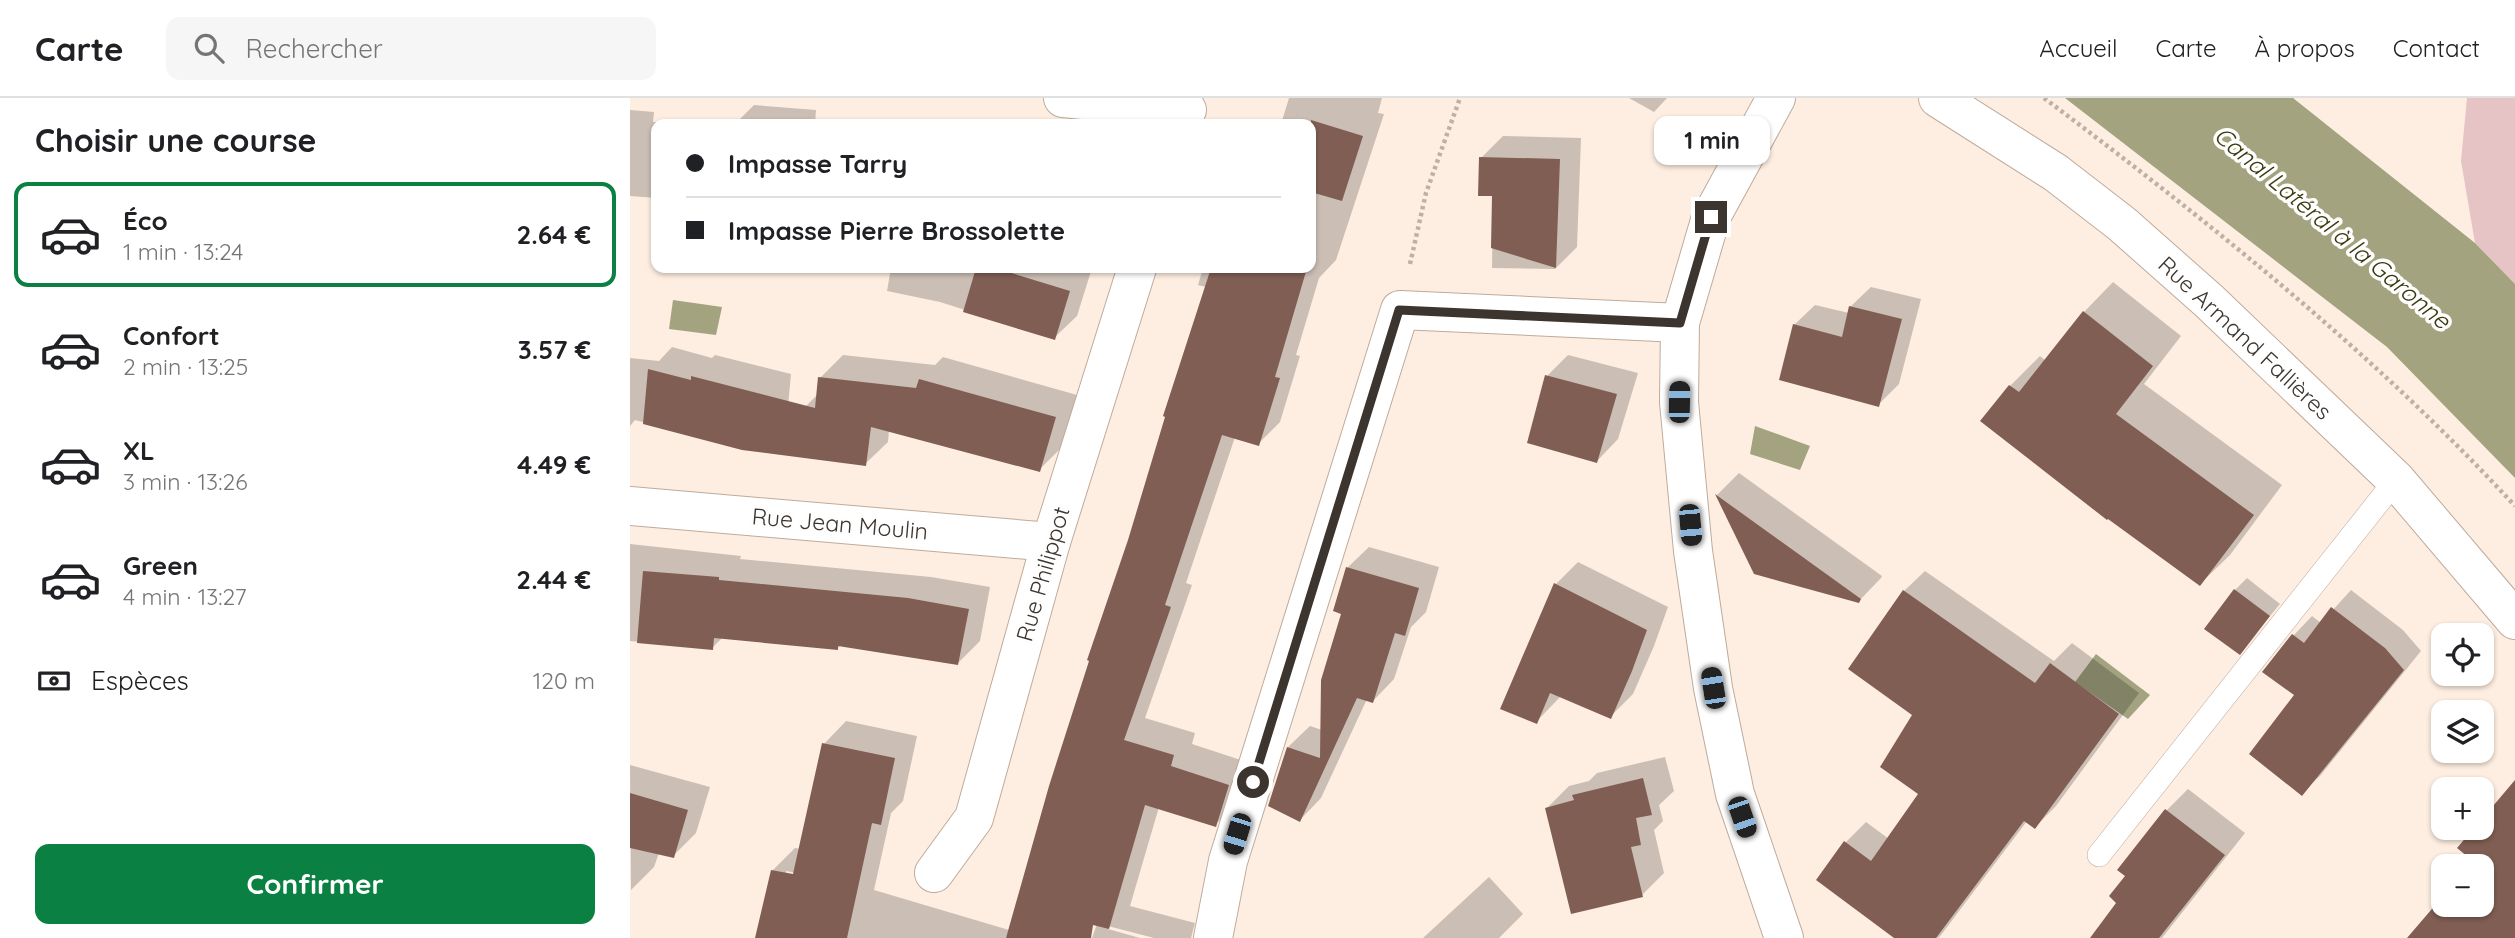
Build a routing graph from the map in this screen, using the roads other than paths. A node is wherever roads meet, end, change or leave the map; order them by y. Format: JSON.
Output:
{"nodes":[{"id":1,"x":1063,"y":98,"type":"edge"},
{"id":2,"x":1776,"y":98,"type":"edge"},
{"id":3,"x":1938,"y":98,"type":"edge"},
{"id":4,"x":1187,"y":111,"type":"edge"},
{"id":5,"x":1136,"y":273,"type":"edge"},
{"id":6,"x":1680,"y":323,"type":"junction"},
{"id":7,"x":2396,"y":480,"type":"junction"},
{"id":8,"x":630,"y":506,"type":"edge"},
{"id":9,"x":1051,"y":542,"type":"junction"},
{"id":10,"x":2515,"y":620,"type":"edge"},
{"id":11,"x":2099,"y":855,"type":"dead end"},
{"id":12,"x":934,"y":873,"type":"dead end"},
{"id":13,"x":1213,"y":938,"type":"edge"},
{"id":14,"x":1784,"y":938,"type":"edge"}],
"edges":[{"from":1,"to":4,"type":"street"},
{"from":2,"to":6,"type":"street"},
{"from":3,"to":7,"type":"street","name":"Rue Armand Fallières"},
{"from":5,"to":9,"type":"street","name":"Rue Philippot"},
{"from":6,"to":13,"type":"street"},
{"from":6,"to":14,"type":"street"},
{"from":7,"to":10,"type":"street","name":"Rue Armand Fallières"},
{"from":7,"to":11,"type":"lane"},
{"from":8,"to":9,"type":"street","name":"Rue Jean Moulin"},
{"from":9,"to":12,"type":"street","name":"Rue Philippot"}]}
